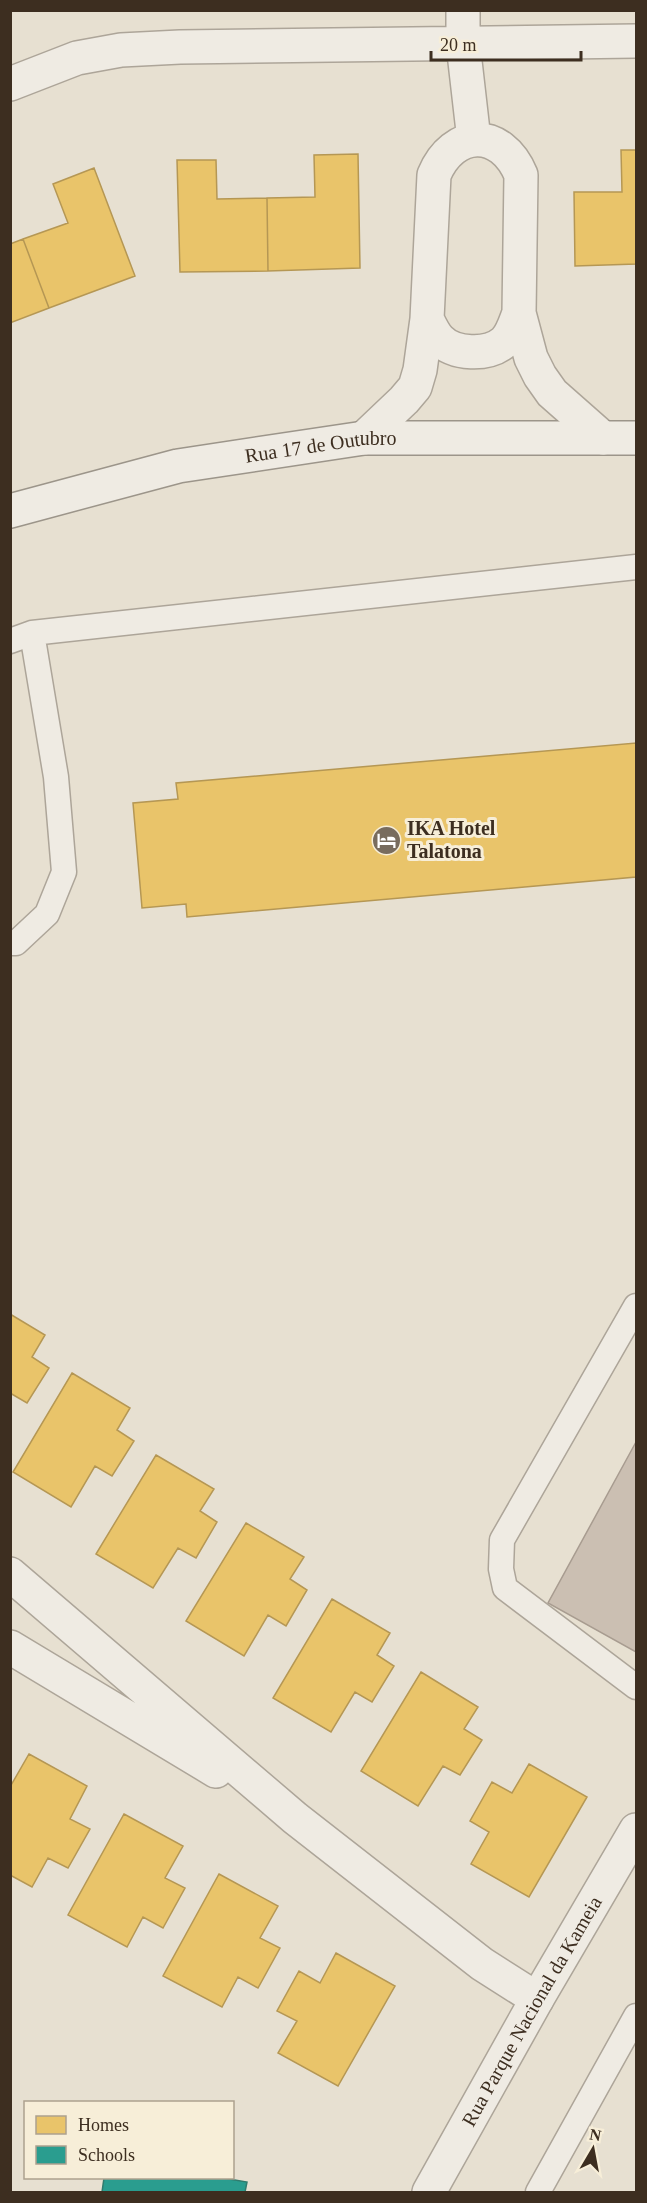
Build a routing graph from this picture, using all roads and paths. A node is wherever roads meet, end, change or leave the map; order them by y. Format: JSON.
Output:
{"nodes":[{"id":1,"x":463,"y":10,"type":"edge"},
{"id":2,"x":636,"y":41,"type":"edge"},
{"id":3,"x":463,"y":44,"type":"junction"},
{"id":4,"x":10,"y":84,"type":"edge"},
{"id":5,"x":474,"y":140,"type":"junction"},
{"id":6,"x":519,"y":313,"type":"junction"},
{"id":7,"x":427,"y":319,"type":"junction"},
{"id":8,"x":364,"y":438,"type":"junction"},
{"id":9,"x":603,"y":438,"type":"junction"},
{"id":10,"x":636,"y":438,"type":"edge"},
{"id":11,"x":10,"y":512,"type":"edge"},
{"id":12,"x":636,"y":567,"type":"edge"},
{"id":13,"x":21,"y":637,"type":"edge"},
{"id":14,"x":10,"y":943,"type":"edge"},
{"id":15,"x":636,"y":1306,"type":"edge"},
{"id":16,"x":10,"y":1574,"type":"edge"},
{"id":17,"x":10,"y":1647,"type":"edge"},
{"id":18,"x":636,"y":1684,"type":"edge"},
{"id":19,"x":295,"y":1818,"type":"junction"},
{"id":20,"x":636,"y":1830,"type":"edge"},
{"id":21,"x":537,"y":1999,"type":"junction"},
{"id":22,"x":636,"y":2016,"type":"edge"},
{"id":23,"x":429,"y":2193,"type":"edge"},
{"id":24,"x":538,"y":2193,"type":"edge"}],
"edges":[{"from":1,"to":3,"type":"street"},
{"from":2,"to":3,"type":"street"},
{"from":3,"to":4,"type":"street"},
{"from":3,"to":5,"type":"street"},
{"from":5,"to":6,"type":"street"},
{"from":5,"to":7,"type":"street"},
{"from":6,"to":7,"type":"street"},
{"from":6,"to":9,"type":"street"},
{"from":7,"to":8,"type":"street"},
{"from":8,"to":9,"type":"street","name":"Rua 17 de Outubro"},
{"from":8,"to":11,"type":"street","name":"Rua 17 de Outubro"},
{"from":9,"to":10,"type":"street","name":"Rua 17 de Outubro"},
{"from":12,"to":13,"type":"lane"},
{"from":13,"to":14,"type":"lane"},
{"from":15,"to":18,"type":"lane"},
{"from":16,"to":19,"type":"street"},
{"from":17,"to":19,"type":"street"},
{"from":19,"to":21,"type":"street"},
{"from":20,"to":21,"type":"street","name":"Rua Parque Nacional da Kameia"},
{"from":21,"to":23,"type":"street","name":"Rua Parque Nacional da Kameia"},
{"from":22,"to":24,"type":"lane"}]}
